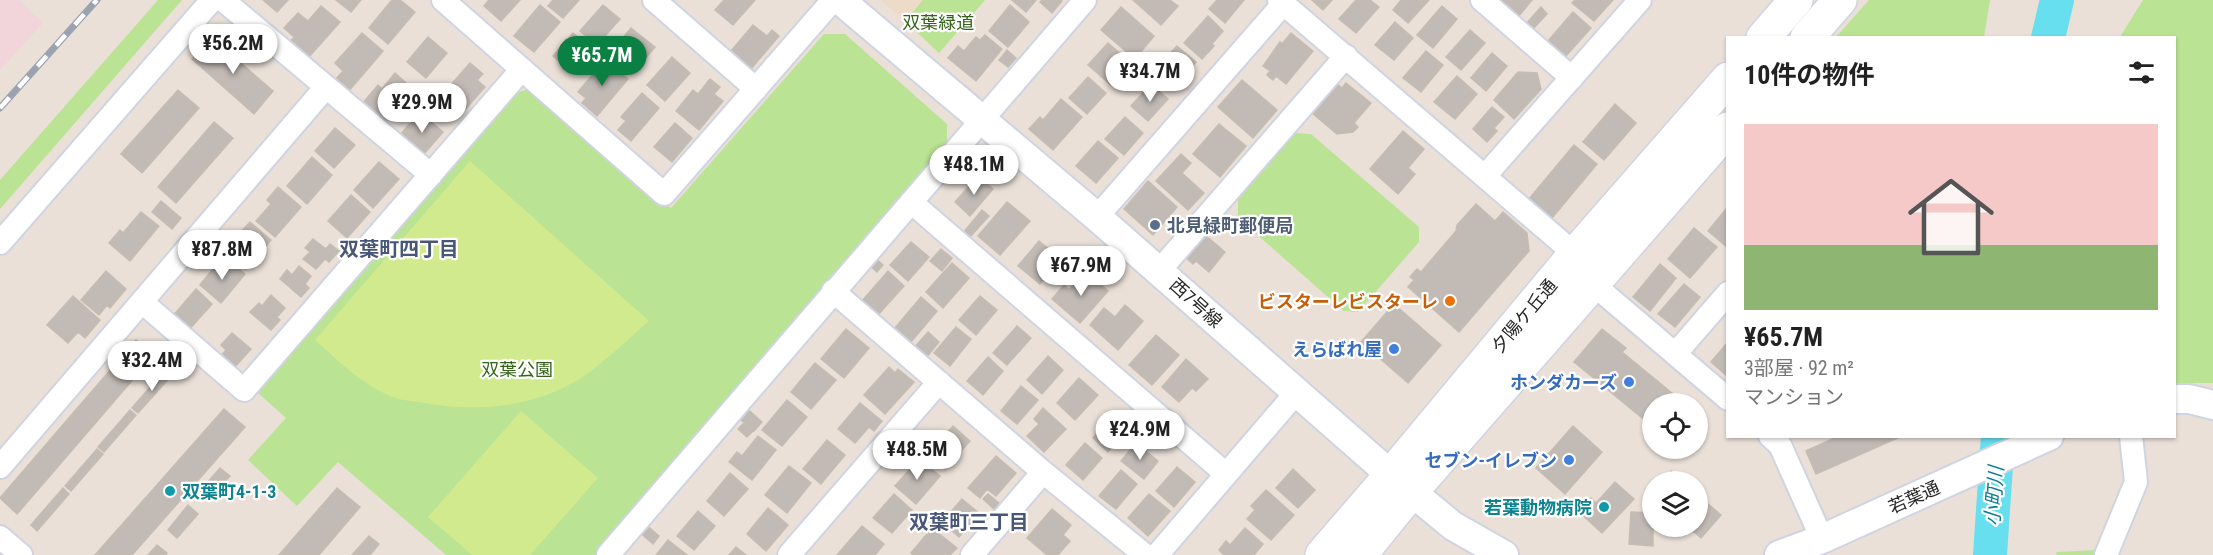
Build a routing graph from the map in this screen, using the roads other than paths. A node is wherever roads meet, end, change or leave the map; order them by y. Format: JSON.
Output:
{"nodes":[{"id":1,"x":212,"y":0,"type":"edge"},
{"id":2,"x":223,"y":0,"type":"edge"},
{"id":3,"x":443,"y":0,"type":"edge"},
{"id":4,"x":654,"y":0,"type":"edge"},
{"id":5,"x":833,"y":0,"type":"edge"},
{"id":6,"x":840,"y":0,"type":"edge"},
{"id":7,"x":1085,"y":0,"type":"edge"},
{"id":8,"x":1482,"y":0,"type":"edge"},
{"id":9,"x":1640,"y":0,"type":"edge"},
{"id":10,"x":1796,"y":0,"type":"edge"},
{"id":11,"x":1840,"y":0,"type":"edge"},
{"id":12,"x":1282,"y":2,"type":"edge"},
{"id":13,"x":1766,"y":36,"type":"edge"},
{"id":14,"x":1809,"y":36,"type":"edge"},
{"id":15,"x":1346,"y":56,"type":"junction"},
{"id":16,"x":522,"y":69,"type":"junction"},
{"id":17,"x":1572,"y":78,"type":"junction"},
{"id":18,"x":326,"y":87,"type":"junction"},
{"id":19,"x":756,"y":89,"type":"junction"},
{"id":20,"x":1725,"y":89,"type":"edge"},
{"id":21,"x":982,"y":120,"type":"junction"},
{"id":22,"x":1726,"y":131,"type":"edge"},
{"id":23,"x":431,"y":175,"type":"junction"},
{"id":24,"x":1485,"y":176,"type":"junction"},
{"id":25,"x":911,"y":202,"type":"junction"},
{"id":26,"x":1098,"y":217,"type":"junction"},
{"id":27,"x":0,"y":243,"type":"edge"},
{"id":28,"x":1575,"y":254,"type":"junction"},
{"id":29,"x":1159,"y":271,"type":"junction"},
{"id":30,"x":1593,"y":284,"type":"junction"},
{"id":31,"x":833,"y":291,"type":"junction"},
{"id":32,"x":1726,"y":295,"type":"edge"},
{"id":33,"x":142,"y":302,"type":"junction"},
{"id":34,"x":1676,"y":353,"type":"junction"},
{"id":35,"x":939,"y":382,"type":"junction"},
{"id":36,"x":1296,"y":393,"type":"junction"},
{"id":37,"x":1726,"y":397,"type":"edge"},
{"id":38,"x":2176,"y":399,"type":"edge"},
{"id":39,"x":2213,"y":405,"type":"edge"},
{"id":40,"x":2046,"y":438,"type":"edge"},
{"id":41,"x":2131,"y":438,"type":"edge"},
{"id":42,"x":1779,"y":439,"type":"edge"},
{"id":43,"x":0,"y":467,"type":"edge"},
{"id":44,"x":1043,"y":472,"type":"junction"},
{"id":45,"x":1226,"y":474,"type":"junction"},
{"id":46,"x":1401,"y":484,"type":"junction"},
{"id":47,"x":0,"y":537,"type":"edge"},
{"id":48,"x":1822,"y":539,"type":"junction"},
{"id":49,"x":21,"y":555,"type":"edge"},
{"id":50,"x":608,"y":555,"type":"edge"},
{"id":51,"x":789,"y":555,"type":"edge"},
{"id":52,"x":972,"y":555,"type":"edge"},
{"id":53,"x":1145,"y":555,"type":"edge"},
{"id":54,"x":1157,"y":555,"type":"edge"},
{"id":55,"x":1322,"y":555,"type":"edge"},
{"id":56,"x":1360,"y":555,"type":"edge"},
{"id":57,"x":1504,"y":555,"type":"edge"},
{"id":58,"x":1779,"y":555,"type":"edge"},
{"id":59,"x":2106,"y":555,"type":"edge"}],
"edges":[{"from":1,"to":27,"type":"street"},
{"from":2,"to":18,"type":"street"},
{"from":3,"to":16,"type":"street"},
{"from":4,"to":19,"type":"street"},
{"from":5,"to":19,"type":"street"},
{"from":6,"to":21,"type":"street","name":"西7号線"},
{"from":7,"to":21,"type":"street"},
{"from":8,"to":17,"type":"street"},
{"from":9,"to":17,"type":"street"},
{"from":10,"to":13,"type":"main road"},
{"from":11,"to":14,"type":"main road"},
{"from":12,"to":15,"type":"street"},
{"from":12,"to":26,"type":"street"},
{"from":15,"to":24,"type":"street"},
{"from":15,"to":29,"type":"street"},
{"from":16,"to":19,"type":"street"},
{"from":16,"to":23,"type":"street"},
{"from":17,"to":24,"type":"street"},
{"from":18,"to":23,"type":"street"},
{"from":18,"to":33,"type":"street"},
{"from":20,"to":28,"type":"main road","name":"夕陽ケ丘通"},
{"from":21,"to":25,"type":"street"},
{"from":21,"to":26,"type":"street","name":"西7号線"},
{"from":22,"to":30,"type":"main road","name":"夕陽ケ丘通"},
{"from":23,"to":33,"type":"street"},
{"from":24,"to":28,"type":"street"},
{"from":25,"to":31,"type":"street"},
{"from":25,"to":45,"type":"street"},
{"from":26,"to":29,"type":"street","name":"西7号線"},
{"from":28,"to":30,"type":"street"},
{"from":28,"to":46,"type":"main road","name":"夕陽ケ丘通"},
{"from":29,"to":36,"type":"street","name":"西7号線"},
{"from":30,"to":34,"type":"street"},
{"from":30,"to":46,"type":"main road","name":"夕陽ケ丘通"},
{"from":31,"to":35,"type":"street"},
{"from":31,"to":50,"type":"street"},
{"from":32,"to":34,"type":"street"},
{"from":33,"to":43,"type":"street"},
{"from":34,"to":37,"type":"street"},
{"from":35,"to":44,"type":"street"},
{"from":35,"to":51,"type":"street"},
{"from":36,"to":45,"type":"street"},
{"from":36,"to":46,"type":"street","name":"西7号線"},
{"from":38,"to":39,"type":"street"},
{"from":40,"to":48,"type":"street","name":"若葉通"},
{"from":41,"to":59,"type":"street"},
{"from":42,"to":48,"type":"street"},
{"from":44,"to":52,"type":"street"},
{"from":44,"to":53,"type":"street"},
{"from":45,"to":54,"type":"street"},
{"from":46,"to":55,"type":"main road","name":"夕陽ケ丘通"},
{"from":46,"to":56,"type":"main road","name":"夕陽ケ丘通"},
{"from":46,"to":57,"type":"street"},
{"from":47,"to":49,"type":"street"},
{"from":48,"to":58,"type":"street","name":"若葉通"}]}
